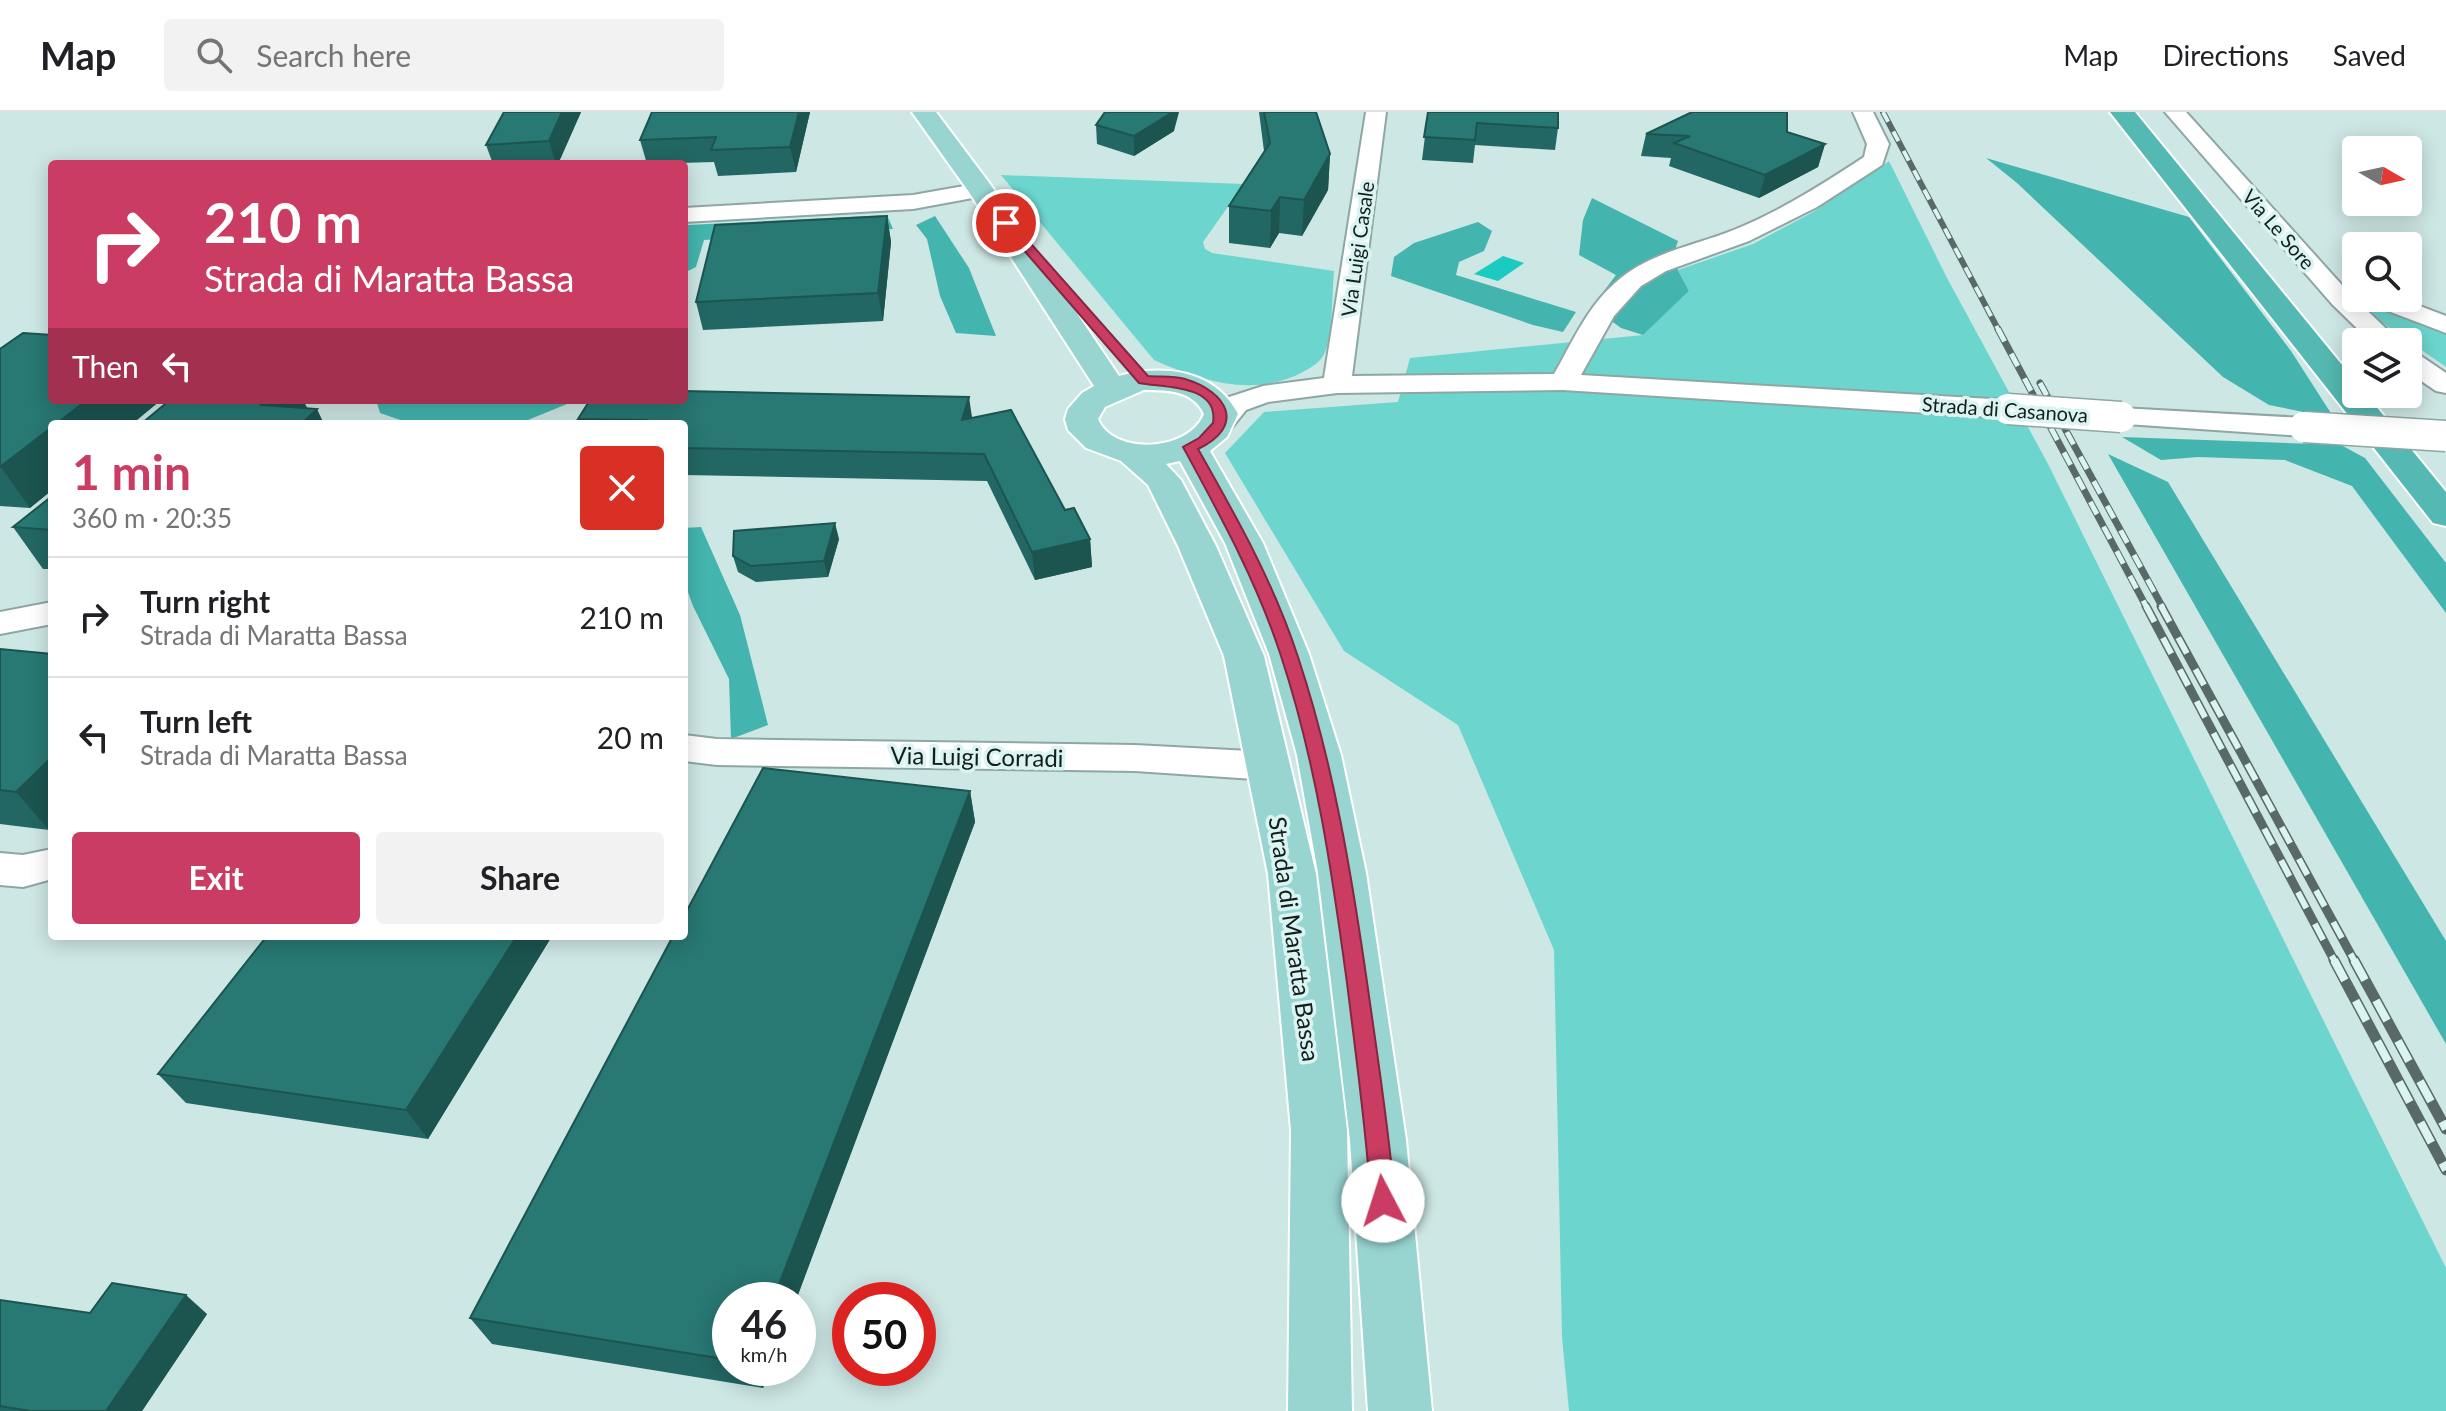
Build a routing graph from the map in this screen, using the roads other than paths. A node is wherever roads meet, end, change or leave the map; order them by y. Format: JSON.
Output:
{"nodes":[{"id":1,"x":924,"y":112,"type":"edge"},
{"id":2,"x":1376,"y":112,"type":"edge"},
{"id":3,"x":1863,"y":112,"type":"edge"},
{"id":4,"x":2122,"y":112,"type":"edge"},
{"id":5,"x":2143,"y":112,"type":"edge"},
{"id":6,"x":2175,"y":112,"type":"edge"},
{"id":7,"x":984,"y":195,"type":"junction"},
{"id":8,"x":688,"y":215,"type":"edge"},
{"id":9,"x":2323,"y":280,"type":"junction"},
{"id":10,"x":2342,"y":286,"type":"edge"},
{"id":11,"x":2412,"y":312,"type":"edge"},
{"id":12,"x":2446,"y":325,"type":"edge"},
{"id":13,"x":2373,"y":328,"type":"edge"},
{"id":14,"x":2342,"y":347,"type":"edge"},
{"id":15,"x":2422,"y":369,"type":"edge"},
{"id":16,"x":1144,"y":380,"type":"junction"},
{"id":17,"x":1563,"y":382,"type":"junction"},
{"id":18,"x":1337,"y":385,"type":"junction"},
{"id":19,"x":2446,"y":385,"type":"edge"},
{"id":20,"x":1111,"y":388,"type":"junction"},
{"id":21,"x":1197,"y":388,"type":"junction"},
{"id":22,"x":1263,"y":394,"type":"junction"},
{"id":23,"x":2394,"y":408,"type":"edge"},
{"id":24,"x":1205,"y":436,"type":"junction"},
{"id":25,"x":2446,"y":436,"type":"edge"},
{"id":26,"x":1133,"y":453,"type":"junction"},
{"id":27,"x":2446,"y":470,"type":"edge"},
{"id":28,"x":2446,"y":515,"type":"edge"},
{"id":29,"x":48,"y":614,"type":"edge"},
{"id":30,"x":0,"y":623,"type":"edge"},
{"id":31,"x":688,"y":748,"type":"edge"},
{"id":32,"x":1269,"y":766,"type":"junction"},
{"id":33,"x":48,"y":865,"type":"edge"},
{"id":34,"x":0,"y":869,"type":"edge"},
{"id":35,"x":1320,"y":1411,"type":"edge"},
{"id":36,"x":1400,"y":1411,"type":"edge"}],
"edges":[{"from":1,"to":7,"type":"main road"},
{"from":2,"to":18,"type":"street","name":"Via Luigi Casale"},
{"from":3,"to":17,"type":"street"},
{"from":4,"to":28,"type":"highway"},
{"from":5,"to":14,"type":"highway"},
{"from":6,"to":9,"type":"street","name":"Via Le Sore"},
{"from":7,"to":8,"type":"street"},
{"from":7,"to":16,"type":"main road"},
{"from":7,"to":20,"type":"main road"},
{"from":9,"to":10,"type":"street"},
{"from":9,"to":13,"type":"street","name":"Via Le Sore"},
{"from":11,"to":12,"type":"street"},
{"from":15,"to":19,"type":"street"},
{"from":16,"to":20,"type":"main road"},
{"from":16,"to":21,"type":"main road"},
{"from":17,"to":18,"type":"street","name":"Strada di Casanova"},
{"from":17,"to":25,"type":"street","name":"Strada di Casanova","bridge":true},
{"from":18,"to":22,"type":"street","name":"Strada di Casanova"},
{"from":20,"to":26,"type":"main road","name":"Strada di Maratta Bassa"},
{"from":21,"to":22,"type":"street","name":"Strada di Casanova"},
{"from":21,"to":24,"type":"main road"},
{"from":22,"to":24,"type":"street","name":"Strada di Casanova"},
{"from":23,"to":27,"type":"highway"},
{"from":24,"to":26,"type":"main road","name":"Strada di Maratta Bassa"},
{"from":24,"to":36,"type":"main road"},
{"from":26,"to":32,"type":"main road","name":"Strada di Maratta Bassa"},
{"from":29,"to":30,"type":"street"},
{"from":31,"to":32,"type":"street","name":"Via Luigi Corradi"},
{"from":32,"to":35,"type":"main road","name":"Strada di Maratta Bassa"},
{"from":33,"to":34,"type":"street"}]}
